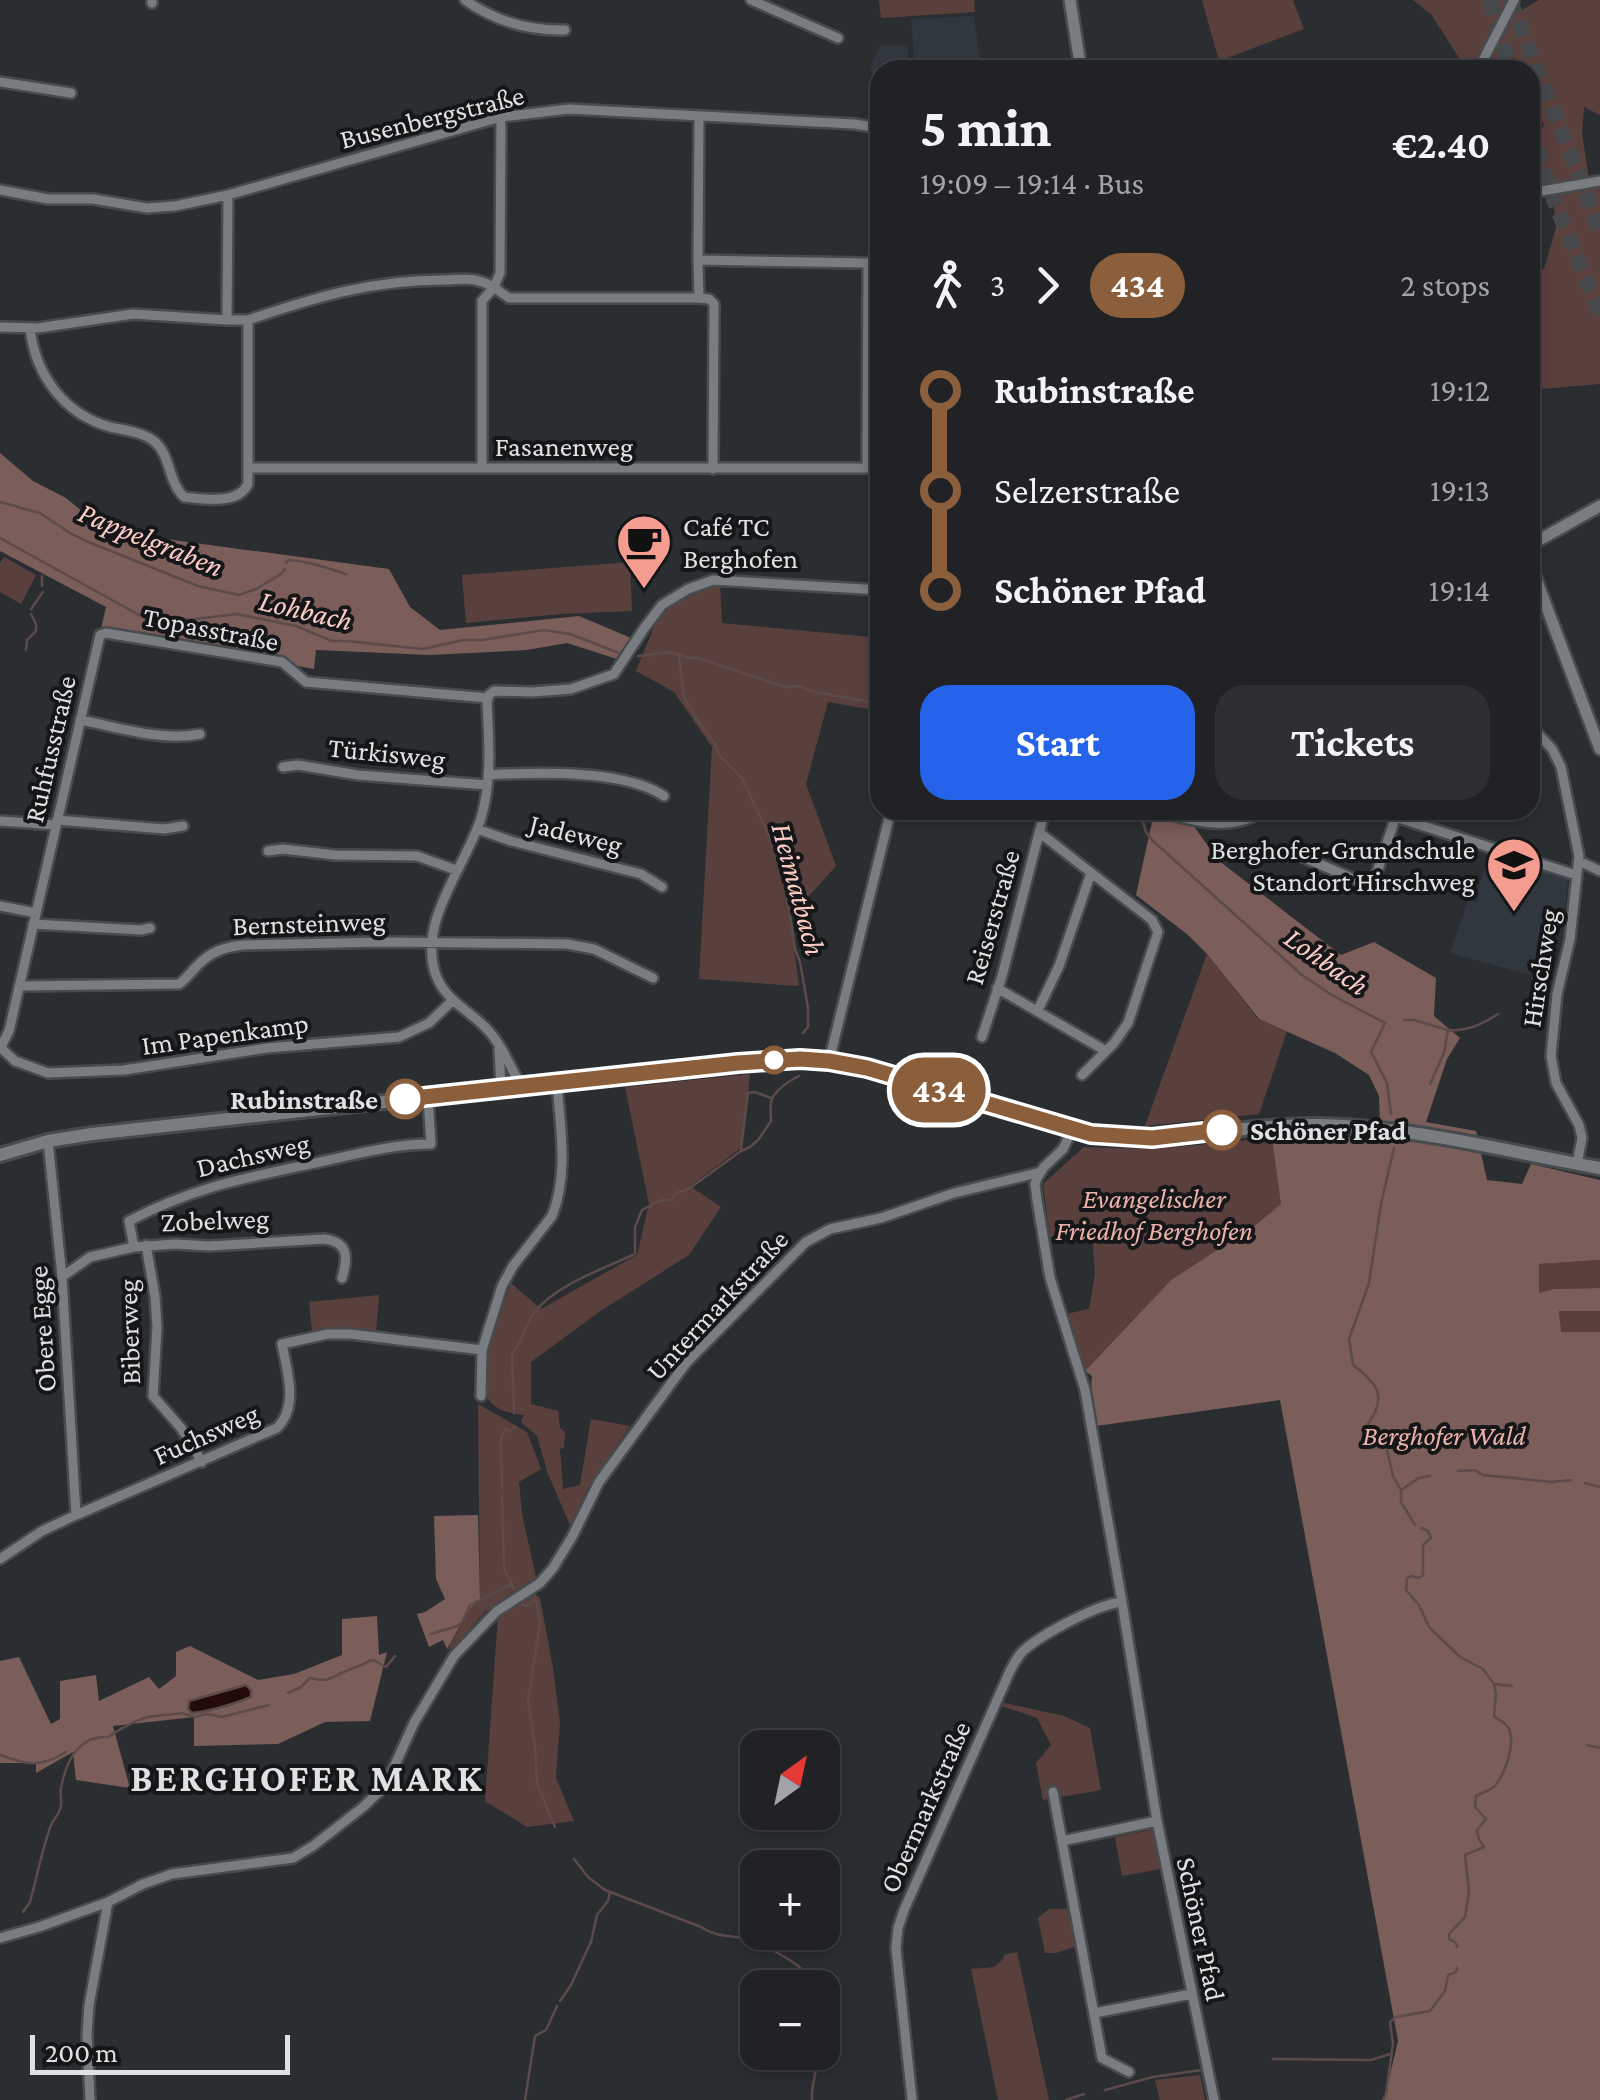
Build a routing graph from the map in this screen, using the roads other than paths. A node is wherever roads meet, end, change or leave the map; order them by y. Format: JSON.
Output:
{"nodes":[{"id":1,"x":465,"y":0,"type":"edge"},
{"id":2,"x":751,"y":0,"type":"edge"},
{"id":3,"x":1070,"y":0,"type":"edge"},
{"id":4,"x":1514,"y":0,"type":"edge"},
{"id":5,"x":566,"y":30,"type":"dead end"},
{"id":6,"x":838,"y":38,"type":"dead end"},
{"id":7,"x":1079,"y":60,"type":"edge"},
{"id":8,"x":1483,"y":60,"type":"edge"},
{"id":9,"x":0,"y":82,"type":"edge"},
{"id":10,"x":71,"y":93,"type":"dead end"},
{"id":11,"x":699,"y":116,"type":"junction"},
{"id":12,"x":501,"y":117,"type":"junction"},
{"id":13,"x":870,"y":126,"type":"edge"},
{"id":14,"x":1600,"y":181,"type":"edge"},
{"id":15,"x":0,"y":190,"type":"edge"},
{"id":16,"x":1540,"y":191,"type":"edge"},
{"id":17,"x":228,"y":195,"type":"junction"},
{"id":18,"x":698,"y":260,"type":"junction"},
{"id":19,"x":868,"y":263,"type":"joint"},
{"id":20,"x":494,"y":287,"type":"junction"},
{"id":21,"x":698,"y":298,"type":"junction"},
{"id":22,"x":228,"y":320,"type":"junction"},
{"id":23,"x":248,"y":320,"type":"junction"},
{"id":24,"x":0,"y":328,"type":"edge"},
{"id":25,"x":30,"y":329,"type":"junction"},
{"id":26,"x":248,"y":468,"type":"junction"},
{"id":27,"x":482,"y":468,"type":"junction"},
{"id":28,"x":867,"y":468,"type":"joint"},
{"id":29,"x":712,"y":469,"type":"junction"},
{"id":30,"x":1600,"y":506,"type":"edge"},
{"id":31,"x":1540,"y":539,"type":"edge"},
{"id":32,"x":870,"y":589,"type":"edge"},
{"id":33,"x":1540,"y":600,"type":"edge"},
{"id":34,"x":100,"y":634,"type":"joint"},
{"id":35,"x":488,"y":698,"type":"junction"},
{"id":36,"x":80,"y":720,"type":"junction"},
{"id":37,"x":200,"y":734,"type":"dead end"},
{"id":38,"x":1540,"y":735,"type":"edge"},
{"id":39,"x":1600,"y":748,"type":"edge"},
{"id":40,"x":284,"y":768,"type":"dead end"},
{"id":41,"x":487,"y":780,"type":"junction"},
{"id":42,"x":664,"y":796,"type":"dead end"},
{"id":43,"x":889,"y":820,"type":"edge"},
{"id":44,"x":1043,"y":820,"type":"edge"},
{"id":45,"x":1190,"y":820,"type":"edge"},
{"id":46,"x":1244,"y":820,"type":"edge"},
{"id":47,"x":1395,"y":820,"type":"edge"},
{"id":48,"x":1415,"y":820,"type":"edge"},
{"id":49,"x":0,"y":821,"type":"edge"},
{"id":50,"x":57,"y":823,"type":"junction"},
{"id":51,"x":183,"y":826,"type":"dead end"},
{"id":52,"x":476,"y":829,"type":"junction"},
{"id":53,"x":1040,"y":832,"type":"junction"},
{"id":54,"x":268,"y":851,"type":"dead end"},
{"id":55,"x":1294,"y":853,"type":"dead end"},
{"id":56,"x":1578,"y":862,"type":"junction"},
{"id":57,"x":456,"y":870,"type":"junction"},
{"id":58,"x":1600,"y":872,"type":"edge"},
{"id":59,"x":1091,"y":873,"type":"junction"},
{"id":60,"x":1576,"y":875,"type":"junction"},
{"id":61,"x":662,"y":887,"type":"dead end"},
{"id":62,"x":0,"y":906,"type":"edge"},
{"id":63,"x":35,"y":918,"type":"junction"},
{"id":64,"x":150,"y":928,"type":"dead end"},
{"id":65,"x":434,"y":942,"type":"junction"},
{"id":66,"x":653,"y":978,"type":"dead end"},
{"id":67,"x":19,"y":986,"type":"junction"},
{"id":68,"x":997,"y":988,"type":"junction"},
{"id":69,"x":452,"y":1001,"type":"junction"},
{"id":70,"x":1038,"y":1010,"type":"junction"},
{"id":71,"x":982,"y":1037,"type":"dead end"},
{"id":72,"x":499,"y":1046,"type":"junction"},
{"id":73,"x":0,"y":1047,"type":"edge"},
{"id":74,"x":1106,"y":1051,"type":"junction"},
{"id":75,"x":829,"y":1061,"type":"junction"},
{"id":76,"x":1082,"y":1075,"type":"dead end"},
{"id":77,"x":556,"y":1082,"type":"junction"},
{"id":78,"x":522,"y":1086,"type":"junction"},
{"id":79,"x":500,"y":1088,"type":"junction"},
{"id":80,"x":428,"y":1097,"type":"junction"},
{"id":81,"x":1072,"y":1130,"type":"junction"},
{"id":82,"x":48,"y":1141,"type":"junction"},
{"id":83,"x":0,"y":1155,"type":"edge"},
{"id":84,"x":1577,"y":1164,"type":"junction"},
{"id":85,"x":1600,"y":1168,"type":"edge"},
{"id":86,"x":1041,"y":1172,"type":"junction"},
{"id":87,"x":146,"y":1245,"type":"junction"},
{"id":88,"x":134,"y":1247,"type":"junction"},
{"id":89,"x":62,"y":1277,"type":"junction"},
{"id":90,"x":342,"y":1278,"type":"dead end"},
{"id":91,"x":482,"y":1350,"type":"junction"},
{"id":92,"x":481,"y":1396,"type":"dead end"},
{"id":93,"x":202,"y":1462,"type":"junction"},
{"id":94,"x":76,"y":1515,"type":"junction"},
{"id":95,"x":0,"y":1559,"type":"edge"},
{"id":96,"x":1122,"y":1602,"type":"junction"},
{"id":97,"x":1053,"y":1792,"type":"dead end"},
{"id":98,"x":1156,"y":1821,"type":"junction"},
{"id":99,"x":1062,"y":1841,"type":"junction"},
{"id":100,"x":108,"y":1902,"type":"junction"},
{"id":101,"x":0,"y":1938,"type":"edge"},
{"id":102,"x":1192,"y":1994,"type":"junction"},
{"id":103,"x":1094,"y":2013,"type":"junction"},
{"id":104,"x":1129,"y":2072,"type":"dead end"},
{"id":105,"x":90,"y":2100,"type":"edge"},
{"id":106,"x":912,"y":2100,"type":"edge"},
{"id":107,"x":1214,"y":2100,"type":"edge"}],
"edges":[{"from":1,"to":5,"type":"street"},
{"from":2,"to":6,"type":"street"},
{"from":3,"to":7,"type":"street"},
{"from":4,"to":8,"type":"street"},
{"from":9,"to":10,"type":"street"},
{"from":11,"to":12,"type":"street","name":"Busenbergstraße"},
{"from":11,"to":13,"type":"street","name":"Busenbergstraße"},
{"from":11,"to":18,"type":"street"},
{"from":12,"to":17,"type":"street","name":"Busenbergstraße"},
{"from":12,"to":20,"type":"street"},
{"from":14,"to":16,"type":"street"},
{"from":15,"to":17,"type":"street","name":"Busenbergstraße"},
{"from":17,"to":22,"type":"street"},
{"from":18,"to":19,"type":"street"},
{"from":18,"to":21,"type":"street"},
{"from":19,"to":28,"type":"street"},
{"from":20,"to":21,"type":"street"},
{"from":20,"to":23,"type":"street"},
{"from":20,"to":27,"type":"street"},
{"from":21,"to":29,"type":"street"},
{"from":22,"to":23,"type":"street"},
{"from":22,"to":25,"type":"street"},
{"from":23,"to":26,"type":"street"},
{"from":24,"to":25,"type":"street"},
{"from":25,"to":26,"type":"street"},
{"from":26,"to":27,"type":"street","name":"Fasanenweg"},
{"from":27,"to":29,"type":"street","name":"Fasanenweg"},
{"from":28,"to":29,"type":"street","name":"Fasanenweg"},
{"from":30,"to":31,"type":"street"},
{"from":32,"to":35,"type":"street"},
{"from":33,"to":39,"type":"street"},
{"from":34,"to":35,"type":"street","name":"Topasstraße"},
{"from":34,"to":36,"type":"street","name":"Ruhfusstraße"},
{"from":35,"to":41,"type":"street"},
{"from":36,"to":37,"type":"street"},
{"from":36,"to":50,"type":"street","name":"Ruhfusstraße"},
{"from":38,"to":56,"type":"street","name":"Hirschweg"},
{"from":40,"to":41,"type":"street","name":"Türkisweg"},
{"from":41,"to":42,"type":"street","name":"Türkisweg"},
{"from":41,"to":52,"type":"street"},
{"from":43,"to":75,"type":"street"},
{"from":44,"to":53,"type":"street","name":"Reiserstraße"},
{"from":45,"to":46,"type":"street"},
{"from":47,"to":55,"type":"street"},
{"from":48,"to":60,"type":"street"},
{"from":49,"to":50,"type":"street"},
{"from":50,"to":51,"type":"street"},
{"from":50,"to":63,"type":"street","name":"Ruhfusstraße"},
{"from":52,"to":57,"type":"street"},
{"from":52,"to":61,"type":"street","name":"Jadeweg"},
{"from":53,"to":59,"type":"street"},
{"from":53,"to":68,"type":"street","name":"Reiserstraße"},
{"from":54,"to":57,"type":"street"},
{"from":56,"to":58,"type":"street"},
{"from":56,"to":60,"type":"street","name":"Hirschweg"},
{"from":57,"to":65,"type":"street"},
{"from":59,"to":70,"type":"street"},
{"from":59,"to":74,"type":"street"},
{"from":60,"to":84,"type":"street","name":"Hirschweg"},
{"from":62,"to":63,"type":"street"},
{"from":63,"to":64,"type":"street"},
{"from":63,"to":67,"type":"street","name":"Ruhfusstraße"},
{"from":65,"to":66,"type":"street","name":"Bernsteinweg"},
{"from":65,"to":67,"type":"street","name":"Bernsteinweg"},
{"from":65,"to":69,"type":"street"},
{"from":67,"to":73,"type":"street","name":"Ruhfusstraße"},
{"from":68,"to":70,"type":"street"},
{"from":68,"to":71,"type":"street","name":"Reiserstraße"},
{"from":69,"to":72,"type":"street"},
{"from":69,"to":73,"type":"street","name":"Im Papenkamp"},
{"from":70,"to":74,"type":"street"},
{"from":72,"to":78,"type":"street"},
{"from":72,"to":79,"type":"street"},
{"from":74,"to":76,"type":"street"},
{"from":75,"to":77,"type":"main road"},
{"from":75,"to":81,"type":"main road"},
{"from":77,"to":78,"type":"main road"},
{"from":77,"to":91,"type":"street"},
{"from":78,"to":79,"type":"main road"},
{"from":79,"to":80,"type":"main road"},
{"from":80,"to":82,"type":"main road"},
{"from":80,"to":88,"type":"street","name":"Dachsweg"},
{"from":81,"to":84,"type":"main road"},
{"from":81,"to":86,"type":"street"},
{"from":82,"to":83,"type":"main road"},
{"from":82,"to":89,"type":"street","name":"Obere Egge"},
{"from":84,"to":85,"type":"main road"},
{"from":86,"to":96,"type":"street","name":"Schöner Pfad"},
{"from":86,"to":100,"type":"street","name":"Untermarkstraße"},
{"from":87,"to":88,"type":"street","name":"Zobelweg"},
{"from":87,"to":90,"type":"street","name":"Zobelweg"},
{"from":87,"to":93,"type":"street","name":"Biberweg"},
{"from":88,"to":89,"type":"street","name":"Zobelweg"},
{"from":89,"to":94,"type":"street","name":"Obere Egge"},
{"from":91,"to":92,"type":"street"},
{"from":91,"to":93,"type":"street","name":"Fuchsweg"},
{"from":93,"to":94,"type":"street","name":"Fuchsweg"},
{"from":94,"to":95,"type":"street","name":"Fuchsweg"},
{"from":96,"to":98,"type":"street","name":"Schöner Pfad"},
{"from":96,"to":106,"type":"street","name":"Obermarkstraße"},
{"from":97,"to":99,"type":"street"},
{"from":98,"to":99,"type":"street"},
{"from":98,"to":102,"type":"street","name":"Schöner Pfad"},
{"from":99,"to":103,"type":"street"},
{"from":100,"to":101,"type":"street","name":"Untermarkstraße"},
{"from":100,"to":105,"type":"street"},
{"from":102,"to":103,"type":"street"},
{"from":102,"to":107,"type":"street","name":"Schöner Pfad"},
{"from":103,"to":104,"type":"street"}]}
